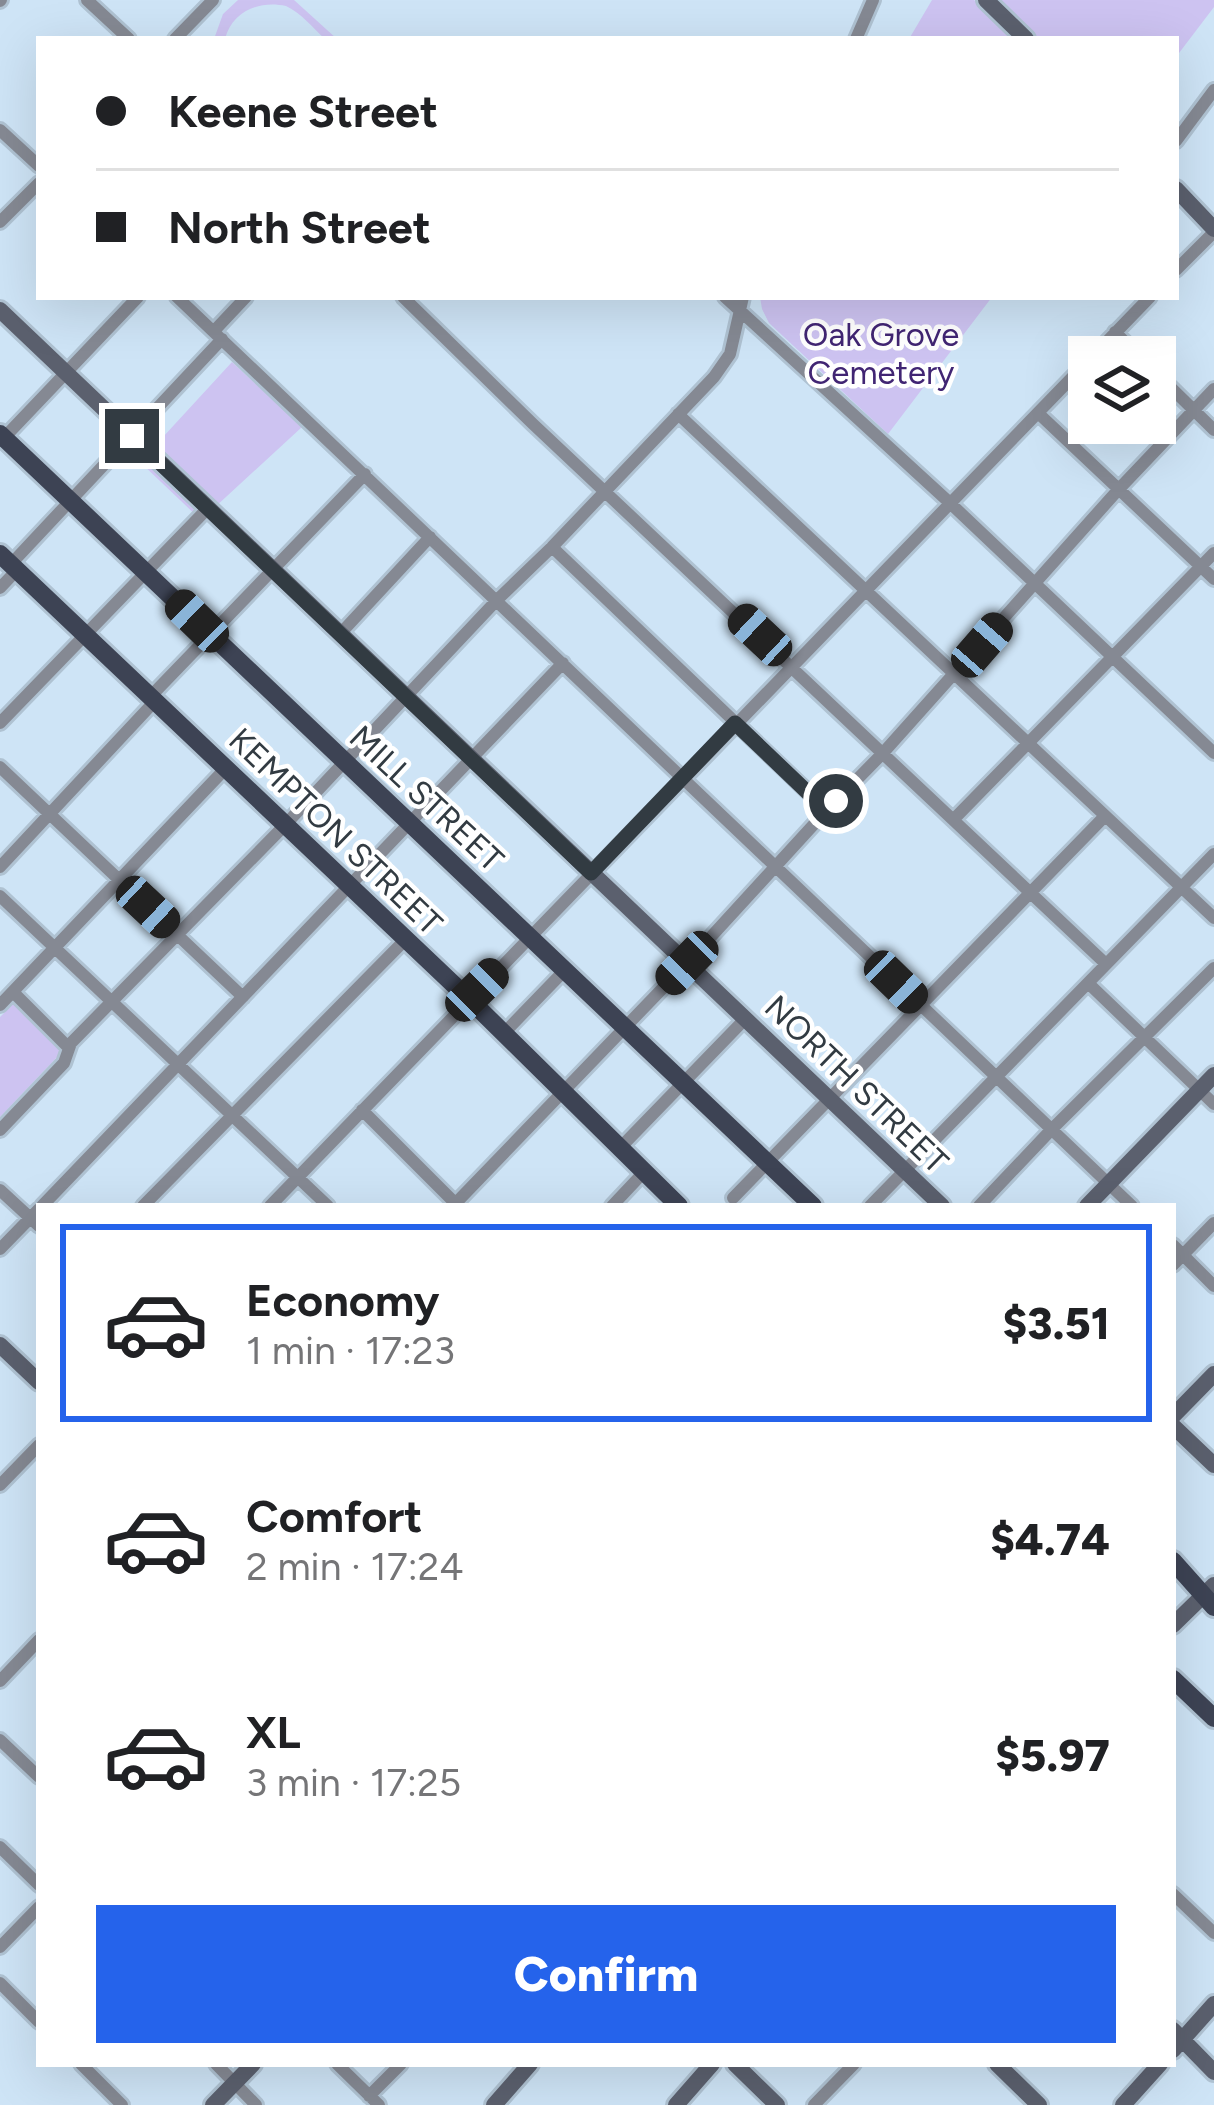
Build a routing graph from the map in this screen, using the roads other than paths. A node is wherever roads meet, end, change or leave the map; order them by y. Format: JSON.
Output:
{"nodes":[{"id":1,"x":87,"y":0,"type":"edge"},
{"id":2,"x":213,"y":0,"type":"edge"},
{"id":3,"x":873,"y":0,"type":"edge"},
{"id":4,"x":986,"y":0,"type":"edge"},
{"id":5,"x":126,"y":36,"type":"edge"},
{"id":6,"x":178,"y":36,"type":"edge"},
{"id":7,"x":857,"y":36,"type":"edge"},
{"id":8,"x":1022,"y":36,"type":"edge"},
{"id":9,"x":1214,"y":91,"type":"edge"},
{"id":10,"x":0,"y":130,"type":"edge"},
{"id":11,"x":1179,"y":137,"type":"edge"},
{"id":12,"x":36,"y":163,"type":"edge"},
{"id":13,"x":36,"y":186,"type":"edge"},
{"id":14,"x":1179,"y":192,"type":"edge"},
{"id":15,"x":0,"y":223,"type":"edge"},
{"id":16,"x":1211,"y":223,"type":"edge"},
{"id":17,"x":1179,"y":266,"type":"edge"},
{"id":18,"x":135,"y":300,"type":"edge"},
{"id":19,"x":180,"y":300,"type":"edge"},
{"id":20,"x":244,"y":300,"type":"edge"},
{"id":21,"x":406,"y":300,"type":"edge"},
{"id":22,"x":1147,"y":300,"type":"edge"},
{"id":23,"x":741,"y":303,"type":"edge"},
{"id":24,"x":0,"y":310,"type":"edge"},
{"id":25,"x":1115,"y":332,"type":"junction"},
{"id":26,"x":218,"y":335,"type":"junction"},
{"id":27,"x":1111,"y":336,"type":"edge"},
{"id":28,"x":1119,"y":336,"type":"edge"},
{"id":29,"x":65,"y":373,"type":"junction"},
{"id":30,"x":1068,"y":381,"type":"edge"},
{"id":31,"x":1214,"y":389,"type":"edge"},
{"id":32,"x":1176,"y":393,"type":"edge"},
{"id":33,"x":1193,"y":410,"type":"junction"},
{"id":34,"x":1038,"y":413,"type":"junction"},
{"id":35,"x":678,"y":414,"type":"junction"},
{"id":36,"x":1214,"y":430,"type":"edge"},
{"id":37,"x":132,"y":436,"type":"junction"},
{"id":38,"x":1,"y":438,"type":"edge"},
{"id":39,"x":364,"y":474,"type":"junction"},
{"id":40,"x":605,"y":489,"type":"junction"},
{"id":41,"x":1118,"y":490,"type":"junction"},
{"id":42,"x":70,"y":501,"type":"junction"},
{"id":43,"x":950,"y":503,"type":"junction"},
{"id":44,"x":208,"y":508,"type":"junction"},
{"id":45,"x":430,"y":537,"type":"junction"},
{"id":46,"x":552,"y":547,"type":"junction"},
{"id":47,"x":1214,"y":553,"type":"edge"},
{"id":48,"x":9,"y":563,"type":"edge"},
{"id":49,"x":1201,"y":566,"type":"junction"},
{"id":50,"x":273,"y":570,"type":"junction"},
{"id":51,"x":146,"y":573,"type":"junction"},
{"id":52,"x":1214,"y":579,"type":"edge"},
{"id":53,"x":1035,"y":584,"type":"junction"},
{"id":54,"x":0,"y":588,"type":"edge"},
{"id":55,"x":865,"y":591,"type":"junction"},
{"id":56,"x":497,"y":600,"type":"junction"},
{"id":57,"x":211,"y":634,"type":"junction"},
{"id":58,"x":340,"y":634,"type":"junction"},
{"id":59,"x":85,"y":635,"type":"junction"},
{"id":60,"x":1114,"y":658,"type":"junction"},
{"id":61,"x":563,"y":663,"type":"junction"},
{"id":62,"x":792,"y":666,"type":"junction"},
{"id":63,"x":955,"y":675,"type":"junction"},
{"id":64,"x":407,"y":697,"type":"junction"},
{"id":65,"x":153,"y":699,"type":"junction"},
{"id":66,"x":0,"y":723,"type":"edge"},
{"id":67,"x":735,"y":723,"type":"junction"},
{"id":68,"x":1028,"y":742,"type":"junction"},
{"id":69,"x":883,"y":753,"type":"junction"},
{"id":70,"x":1214,"y":753,"type":"edge"},
{"id":71,"x":472,"y":759,"type":"junction"},
{"id":72,"x":346,"y":762,"type":"junction"},
{"id":73,"x":0,"y":767,"type":"edge"},
{"id":74,"x":226,"y":768,"type":"junction"},
{"id":75,"x":683,"y":778,"type":"junction"},
{"id":76,"x":826,"y":810,"type":"junction"},
{"id":77,"x":50,"y":814,"type":"junction"},
{"id":78,"x":1105,"y":816,"type":"junction"},
{"id":79,"x":954,"y":819,"type":"junction"},
{"id":80,"x":410,"y":823,"type":"junction"},
{"id":81,"x":285,"y":825,"type":"junction"},
{"id":82,"x":1214,"y":854,"type":"edge"},
{"id":83,"x":0,"y":867,"type":"edge"},
{"id":84,"x":776,"y":868,"type":"junction"},
{"id":85,"x":591,"y":873,"type":"junction"},
{"id":86,"x":119,"y":880,"type":"junction"},
{"id":87,"x":350,"y":885,"type":"junction"},
{"id":88,"x":1181,"y":886,"type":"junction"},
{"id":89,"x":1030,"y":892,"type":"junction"},
{"id":90,"x":0,"y":896,"type":"edge"},
{"id":91,"x":1214,"y":918,"type":"edge"},
{"id":92,"x":178,"y":935,"type":"junction"},
{"id":93,"x":530,"y":937,"type":"junction"},
{"id":94,"x":406,"y":939,"type":"junction"},
{"id":95,"x":55,"y":948,"type":"junction"},
{"id":96,"x":687,"y":963,"type":"junction"},
{"id":97,"x":1106,"y":964,"type":"junction"},
{"id":98,"x":1214,"y":968,"type":"edge"},
{"id":99,"x":565,"y":970,"type":"junction"},
{"id":100,"x":1088,"y":983,"type":"junction"},
{"id":101,"x":13,"y":992,"type":"junction"},
{"id":102,"x":243,"y":997,"type":"junction"},
{"id":103,"x":470,"y":1000,"type":"junction"},
{"id":104,"x":111,"y":1002,"type":"junction"},
{"id":105,"x":0,"y":1005,"type":"edge"},
{"id":106,"x":921,"y":1006,"type":"junction"},
{"id":107,"x":745,"y":1019,"type":"junction"},
{"id":108,"x":625,"y":1028,"type":"junction"},
{"id":109,"x":504,"y":1033,"type":"junction"},
{"id":110,"x":1144,"y":1038,"type":"junction"},
{"id":111,"x":68,"y":1047,"type":"junction"},
{"id":112,"x":178,"y":1064,"type":"junction"},
{"id":113,"x":1214,"y":1075,"type":"edge"},
{"id":114,"x":998,"y":1076,"type":"junction"},
{"id":115,"x":683,"y":1082,"type":"junction"},
{"id":116,"x":1199,"y":1090,"type":"junction"},
{"id":117,"x":564,"y":1092,"type":"junction"},
{"id":118,"x":830,"y":1100,"type":"junction"},
{"id":119,"x":1214,"y":1104,"type":"edge"},
{"id":120,"x":362,"y":1110,"type":"junction"},
{"id":121,"x":232,"y":1116,"type":"junction"},
{"id":122,"x":0,"y":1130,"type":"edge"},
{"id":123,"x":1051,"y":1130,"type":"junction"},
{"id":124,"x":620,"y":1148,"type":"junction"},
{"id":125,"x":767,"y":1162,"type":"junction"},
{"id":126,"x":904,"y":1171,"type":"junction"},
{"id":127,"x":644,"y":1172,"type":"junction"},
{"id":128,"x":297,"y":1178,"type":"junction"},
{"id":129,"x":1109,"y":1184,"type":"junction"},
{"id":130,"x":0,"y":1190,"type":"edge"},
{"id":131,"x":733,"y":1198,"type":"dead end"},
{"id":132,"x":48,"y":1203,"type":"edge"},
{"id":133,"x":146,"y":1203,"type":"edge"},
{"id":134,"x":273,"y":1203,"type":"edge"},
{"id":135,"x":325,"y":1203,"type":"edge"},
{"id":136,"x":454,"y":1203,"type":"edge"},
{"id":137,"x":458,"y":1203,"type":"edge"},
{"id":138,"x":615,"y":1203,"type":"edge"},
{"id":139,"x":676,"y":1203,"type":"edge"},
{"id":140,"x":810,"y":1203,"type":"edge"},
{"id":141,"x":873,"y":1203,"type":"edge"},
{"id":142,"x":939,"y":1203,"type":"edge"},
{"id":143,"x":982,"y":1203,"type":"edge"},
{"id":144,"x":1090,"y":1203,"type":"edge"},
{"id":145,"x":1129,"y":1203,"type":"edge"},
{"id":146,"x":36,"y":1214,"type":"edge"},
{"id":147,"x":36,"y":1216,"type":"edge"},
{"id":148,"x":1214,"y":1223,"type":"edge"},
{"id":149,"x":0,"y":1249,"type":"edge"},
{"id":150,"x":1176,"y":1255,"type":"edge"},
{"id":151,"x":1214,"y":1286,"type":"edge"},
{"id":152,"x":3,"y":1354,"type":"edge"},
{"id":153,"x":1214,"y":1374,"type":"edge"},
{"id":154,"x":36,"y":1380,"type":"edge"},
{"id":155,"x":1176,"y":1413,"type":"edge"},
{"id":156,"x":1176,"y":1429,"type":"edge"},
{"id":157,"x":36,"y":1447,"type":"edge"},
{"id":158,"x":1214,"y":1465,"type":"edge"},
{"id":159,"x":0,"y":1485,"type":"edge"},
{"id":160,"x":1176,"y":1564,"type":"edge"},
{"id":161,"x":1211,"y":1596,"type":"edge"},
{"id":162,"x":1176,"y":1623,"type":"edge"},
{"id":163,"x":36,"y":1643,"type":"edge"},
{"id":164,"x":0,"y":1681,"type":"edge"},
{"id":165,"x":1176,"y":1682,"type":"edge"},
{"id":166,"x":1214,"y":1718,"type":"edge"},
{"id":167,"x":0,"y":1739,"type":"edge"},
{"id":168,"x":36,"y":1769,"type":"edge"},
{"id":169,"x":0,"y":1847,"type":"edge"},
{"id":170,"x":36,"y":1882,"type":"edge"},
{"id":171,"x":1176,"y":1897,"type":"edge"},
{"id":172,"x":36,"y":1910,"type":"edge"},
{"id":173,"x":1214,"y":1933,"type":"edge"},
{"id":174,"x":0,"y":1947,"type":"edge"},
{"id":175,"x":0,"y":1983,"type":"edge"},
{"id":176,"x":1214,"y":2004,"type":"edge"},
{"id":177,"x":36,"y":2019,"type":"edge"},
{"id":178,"x":1176,"y":2040,"type":"edge"},
{"id":179,"x":84,"y":2067,"type":"edge"},
{"id":180,"x":219,"y":2067,"type":"edge"},
{"id":181,"x":250,"y":2067,"type":"edge"},
{"id":182,"x":340,"y":2067,"type":"edge"},
{"id":183,"x":399,"y":2067,"type":"edge"},
{"id":184,"x":527,"y":2067,"type":"edge"},
{"id":185,"x":709,"y":2067,"type":"edge"},
{"id":186,"x":738,"y":2067,"type":"edge"},
{"id":187,"x":851,"y":2067,"type":"edge"},
{"id":188,"x":1000,"y":2067,"type":"edge"},
{"id":189,"x":1157,"y":2067,"type":"edge"},
{"id":190,"x":1214,"y":2072,"type":"edge"},
{"id":191,"x":234,"y":2083,"type":"junction"},
{"id":192,"x":1128,"y":2099,"type":"edge"},
{"id":193,"x":374,"y":2101,"type":"edge"},
{"id":194,"x":122,"y":2105,"type":"edge"},
{"id":195,"x":213,"y":2105,"type":"edge"},
{"id":196,"x":256,"y":2105,"type":"edge"},
{"id":197,"x":494,"y":2105,"type":"edge"},
{"id":198,"x":676,"y":2105,"type":"edge"},
{"id":199,"x":777,"y":2105,"type":"edge"},
{"id":200,"x":814,"y":2105,"type":"edge"},
{"id":201,"x":1039,"y":2105,"type":"edge"}],
"edges":[{"from":1,"to":5,"type":"street"},
{"from":2,"to":6,"type":"street"},
{"from":3,"to":7,"type":"street"},
{"from":4,"to":8,"type":"street"},
{"from":9,"to":11,"type":"street"},
{"from":10,"to":12,"type":"street"},
{"from":13,"to":15,"type":"street"},
{"from":14,"to":16,"type":"street"},
{"from":16,"to":17,"type":"street"},
{"from":18,"to":29,"type":"street"},
{"from":19,"to":26,"type":"street"},
{"from":20,"to":26,"type":"street"},
{"from":21,"to":40,"type":"street"},
{"from":22,"to":25,"type":"street"},
{"from":23,"to":35,"type":"street"},
{"from":23,"to":43,"type":"street"},
{"from":24,"to":29,"type":"street","name":"NORTH STREET"},
{"from":25,"to":27,"type":"street"},
{"from":25,"to":28,"type":"street"},
{"from":26,"to":37,"type":"street"},
{"from":26,"to":39,"type":"street"},
{"from":29,"to":37,"type":"street","name":"NORTH STREET"},
{"from":29,"to":38,"type":"street"},
{"from":30,"to":34,"type":"street"},
{"from":31,"to":33,"type":"street"},
{"from":32,"to":33,"type":"street"},
{"from":33,"to":36,"type":"street"},
{"from":33,"to":41,"type":"street"},
{"from":34,"to":41,"type":"street"},
{"from":34,"to":43,"type":"street"},
{"from":35,"to":40,"type":"street"},
{"from":35,"to":55,"type":"street"},
{"from":37,"to":42,"type":"street"},
{"from":37,"to":44,"type":"street","name":"NORTH STREET"},
{"from":38,"to":42,"type":"main road","name":"MILL STREET"},
{"from":39,"to":45,"type":"street"},
{"from":39,"to":50,"type":"street"},
{"from":40,"to":46,"type":"street"},
{"from":40,"to":62,"type":"street"},
{"from":41,"to":49,"type":"street"},
{"from":41,"to":53,"type":"street"},
{"from":42,"to":48,"type":"street"},
{"from":42,"to":51,"type":"main road","name":"MILL STREET"},
{"from":43,"to":53,"type":"street"},
{"from":43,"to":55,"type":"street"},
{"from":44,"to":50,"type":"street","name":"NORTH STREET"},
{"from":44,"to":51,"type":"street"},
{"from":45,"to":56,"type":"street"},
{"from":45,"to":58,"type":"street"},
{"from":46,"to":56,"type":"street"},
{"from":46,"to":67,"type":"street"},
{"from":47,"to":49,"type":"street"},
{"from":48,"to":54,"type":"street"},
{"from":48,"to":59,"type":"main road","name":"KEMPTON STREET"},
{"from":49,"to":52,"type":"street"},
{"from":49,"to":60,"type":"street"},
{"from":50,"to":57,"type":"street"},
{"from":50,"to":58,"type":"street","name":"NORTH STREET"},
{"from":51,"to":57,"type":"main road","name":"MILL STREET"},
{"from":51,"to":59,"type":"street"},
{"from":53,"to":60,"type":"street"},
{"from":53,"to":63,"type":"street"},
{"from":55,"to":62,"type":"street"},
{"from":55,"to":63,"type":"street"},
{"from":56,"to":61,"type":"street"},
{"from":56,"to":64,"type":"street"},
{"from":57,"to":65,"type":"street"},
{"from":57,"to":72,"type":"main road","name":"MILL STREET"},
{"from":58,"to":64,"type":"street","name":"NORTH STREET"},
{"from":59,"to":65,"type":"main road","name":"KEMPTON STREET"},
{"from":59,"to":66,"type":"street"},
{"from":60,"to":68,"type":"street"},
{"from":60,"to":70,"type":"street"},
{"from":61,"to":71,"type":"street"},
{"from":61,"to":75,"type":"street"},
{"from":62,"to":67,"type":"street"},
{"from":62,"to":69,"type":"street"},
{"from":63,"to":68,"type":"street"},
{"from":63,"to":69,"type":"street"},
{"from":64,"to":71,"type":"street","name":"NORTH STREET"},
{"from":64,"to":72,"type":"street"},
{"from":65,"to":74,"type":"main road","name":"KEMPTON STREET"},
{"from":65,"to":77,"type":"street"},
{"from":67,"to":75,"type":"street"},
{"from":67,"to":76,"type":"street"},
{"from":68,"to":78,"type":"street"},
{"from":68,"to":79,"type":"street"},
{"from":69,"to":76,"type":"street"},
{"from":69,"to":79,"type":"street"},
{"from":71,"to":80,"type":"street"},
{"from":71,"to":85,"type":"street","name":"NORTH STREET"},
{"from":72,"to":80,"type":"main road","name":"MILL STREET"},
{"from":72,"to":81,"type":"street"},
{"from":73,"to":77,"type":"street"},
{"from":74,"to":81,"type":"main road","name":"KEMPTON STREET"},
{"from":74,"to":86,"type":"street"},
{"from":75,"to":84,"type":"street"},
{"from":75,"to":85,"type":"street"},
{"from":76,"to":84,"type":"street"},
{"from":77,"to":83,"type":"street"},
{"from":77,"to":86,"type":"street"},
{"from":78,"to":88,"type":"street"},
{"from":78,"to":89,"type":"street"},
{"from":79,"to":89,"type":"street"},
{"from":80,"to":87,"type":"street"},
{"from":80,"to":93,"type":"main road","name":"MILL STREET"},
{"from":81,"to":87,"type":"main road","name":"KEMPTON STREET"},
{"from":81,"to":92,"type":"street"},
{"from":82,"to":88,"type":"street"},
{"from":84,"to":96,"type":"street"},
{"from":84,"to":106,"type":"street"},
{"from":85,"to":93,"type":"street"},
{"from":85,"to":96,"type":"street","name":"NORTH STREET"},
{"from":86,"to":92,"type":"street"},
{"from":86,"to":95,"type":"street"},
{"from":87,"to":94,"type":"main road","name":"KEMPTON STREET"},
{"from":87,"to":102,"type":"street"},
{"from":88,"to":91,"type":"street"},
{"from":88,"to":97,"type":"street"},
{"from":89,"to":97,"type":"street"},
{"from":89,"to":106,"type":"street"},
{"from":90,"to":95,"type":"street"},
{"from":92,"to":102,"type":"street"},
{"from":92,"to":104,"type":"street"},
{"from":93,"to":99,"type":"main road","name":"MILL STREET"},
{"from":93,"to":103,"type":"street"},
{"from":94,"to":103,"type":"main road","name":"KEMPTON STREET"},
{"from":94,"to":121,"type":"street"},
{"from":95,"to":101,"type":"street"},
{"from":95,"to":104,"type":"street"},
{"from":96,"to":107,"type":"street","name":"NORTH STREET"},
{"from":96,"to":108,"type":"street"},
{"from":97,"to":100,"type":"street"},
{"from":98,"to":110,"type":"street"},
{"from":99,"to":108,"type":"main road","name":"MILL STREET"},
{"from":99,"to":109,"type":"street"},
{"from":100,"to":110,"type":"street"},
{"from":100,"to":114,"type":"street"},
{"from":101,"to":105,"type":"street"},
{"from":101,"to":111,"type":"street"},
{"from":102,"to":112,"type":"street"},
{"from":103,"to":109,"type":"main road","name":"KEMPTON STREET"},
{"from":103,"to":120,"type":"street"},
{"from":104,"to":111,"type":"street"},
{"from":104,"to":112,"type":"street"},
{"from":106,"to":114,"type":"street"},
{"from":106,"to":118,"type":"street"},
{"from":107,"to":115,"type":"street"},
{"from":107,"to":118,"type":"street","name":"NORTH STREET"},
{"from":108,"to":115,"type":"main road","name":"MILL STREET"},
{"from":108,"to":117,"type":"street"},
{"from":109,"to":117,"type":"main road","name":"KEMPTON STREET"},
{"from":110,"to":116,"type":"street"},
{"from":110,"to":123,"type":"street"},
{"from":111,"to":122,"type":"street"},
{"from":112,"to":121,"type":"street"},
{"from":112,"to":132,"type":"street"},
{"from":113,"to":116,"type":"street"},
{"from":114,"to":123,"type":"street"},
{"from":114,"to":126,"type":"street"},
{"from":115,"to":124,"type":"street"},
{"from":115,"to":125,"type":"main road","name":"MILL STREET"},
{"from":116,"to":119,"type":"street"},
{"from":116,"to":129,"type":"street"},
{"from":117,"to":124,"type":"main road","name":"KEMPTON STREET"},
{"from":117,"to":137,"type":"street"},
{"from":118,"to":125,"type":"street"},
{"from":118,"to":126,"type":"street","name":"NORTH STREET"},
{"from":120,"to":128,"type":"street"},
{"from":120,"to":136,"type":"street"},
{"from":121,"to":128,"type":"street"},
{"from":121,"to":133,"type":"street"},
{"from":123,"to":129,"type":"street"},
{"from":123,"to":143,"type":"street"},
{"from":124,"to":127,"type":"main road","name":"KEMPTON STREET"},
{"from":125,"to":131,"type":"street"},
{"from":125,"to":140,"type":"main road","name":"MILL STREET"},
{"from":126,"to":141,"type":"street"},
{"from":126,"to":142,"type":"street","name":"NORTH STREET"},
{"from":127,"to":138,"type":"street"},
{"from":127,"to":139,"type":"main road","name":"KEMPTON STREET"},
{"from":128,"to":134,"type":"street"},
{"from":128,"to":135,"type":"street"},
{"from":129,"to":144,"type":"street"},
{"from":129,"to":145,"type":"street"},
{"from":130,"to":146,"type":"street"},
{"from":147,"to":149,"type":"street"},
{"from":148,"to":150,"type":"street"},
{"from":150,"to":151,"type":"street"},
{"from":152,"to":154,"type":"street"},
{"from":153,"to":155,"type":"street"},
{"from":156,"to":158,"type":"street"},
{"from":157,"to":159,"type":"street"},
{"from":160,"to":161,"type":"main road"},
{"from":161,"to":162,"type":"street"},
{"from":163,"to":164,"type":"street"},
{"from":165,"to":166,"type":"main road"},
{"from":167,"to":168,"type":"street"},
{"from":169,"to":170,"type":"street"},
{"from":171,"to":173,"type":"street"},
{"from":172,"to":174,"type":"street"},
{"from":175,"to":177,"type":"street"},
{"from":176,"to":178,"type":"street"},
{"from":178,"to":190,"type":"street"},
{"from":179,"to":194,"type":"street"},
{"from":180,"to":191,"type":"street"},
{"from":181,"to":191,"type":"street"},
{"from":182,"to":193,"type":"street"},
{"from":183,"to":193,"type":"street"},
{"from":184,"to":197,"type":"street"},
{"from":185,"to":198,"type":"street"},
{"from":186,"to":199,"type":"street"},
{"from":187,"to":200,"type":"street"},
{"from":188,"to":201,"type":"street"},
{"from":189,"to":192,"type":"street"},
{"from":191,"to":195,"type":"street"},
{"from":191,"to":196,"type":"street"}]}
